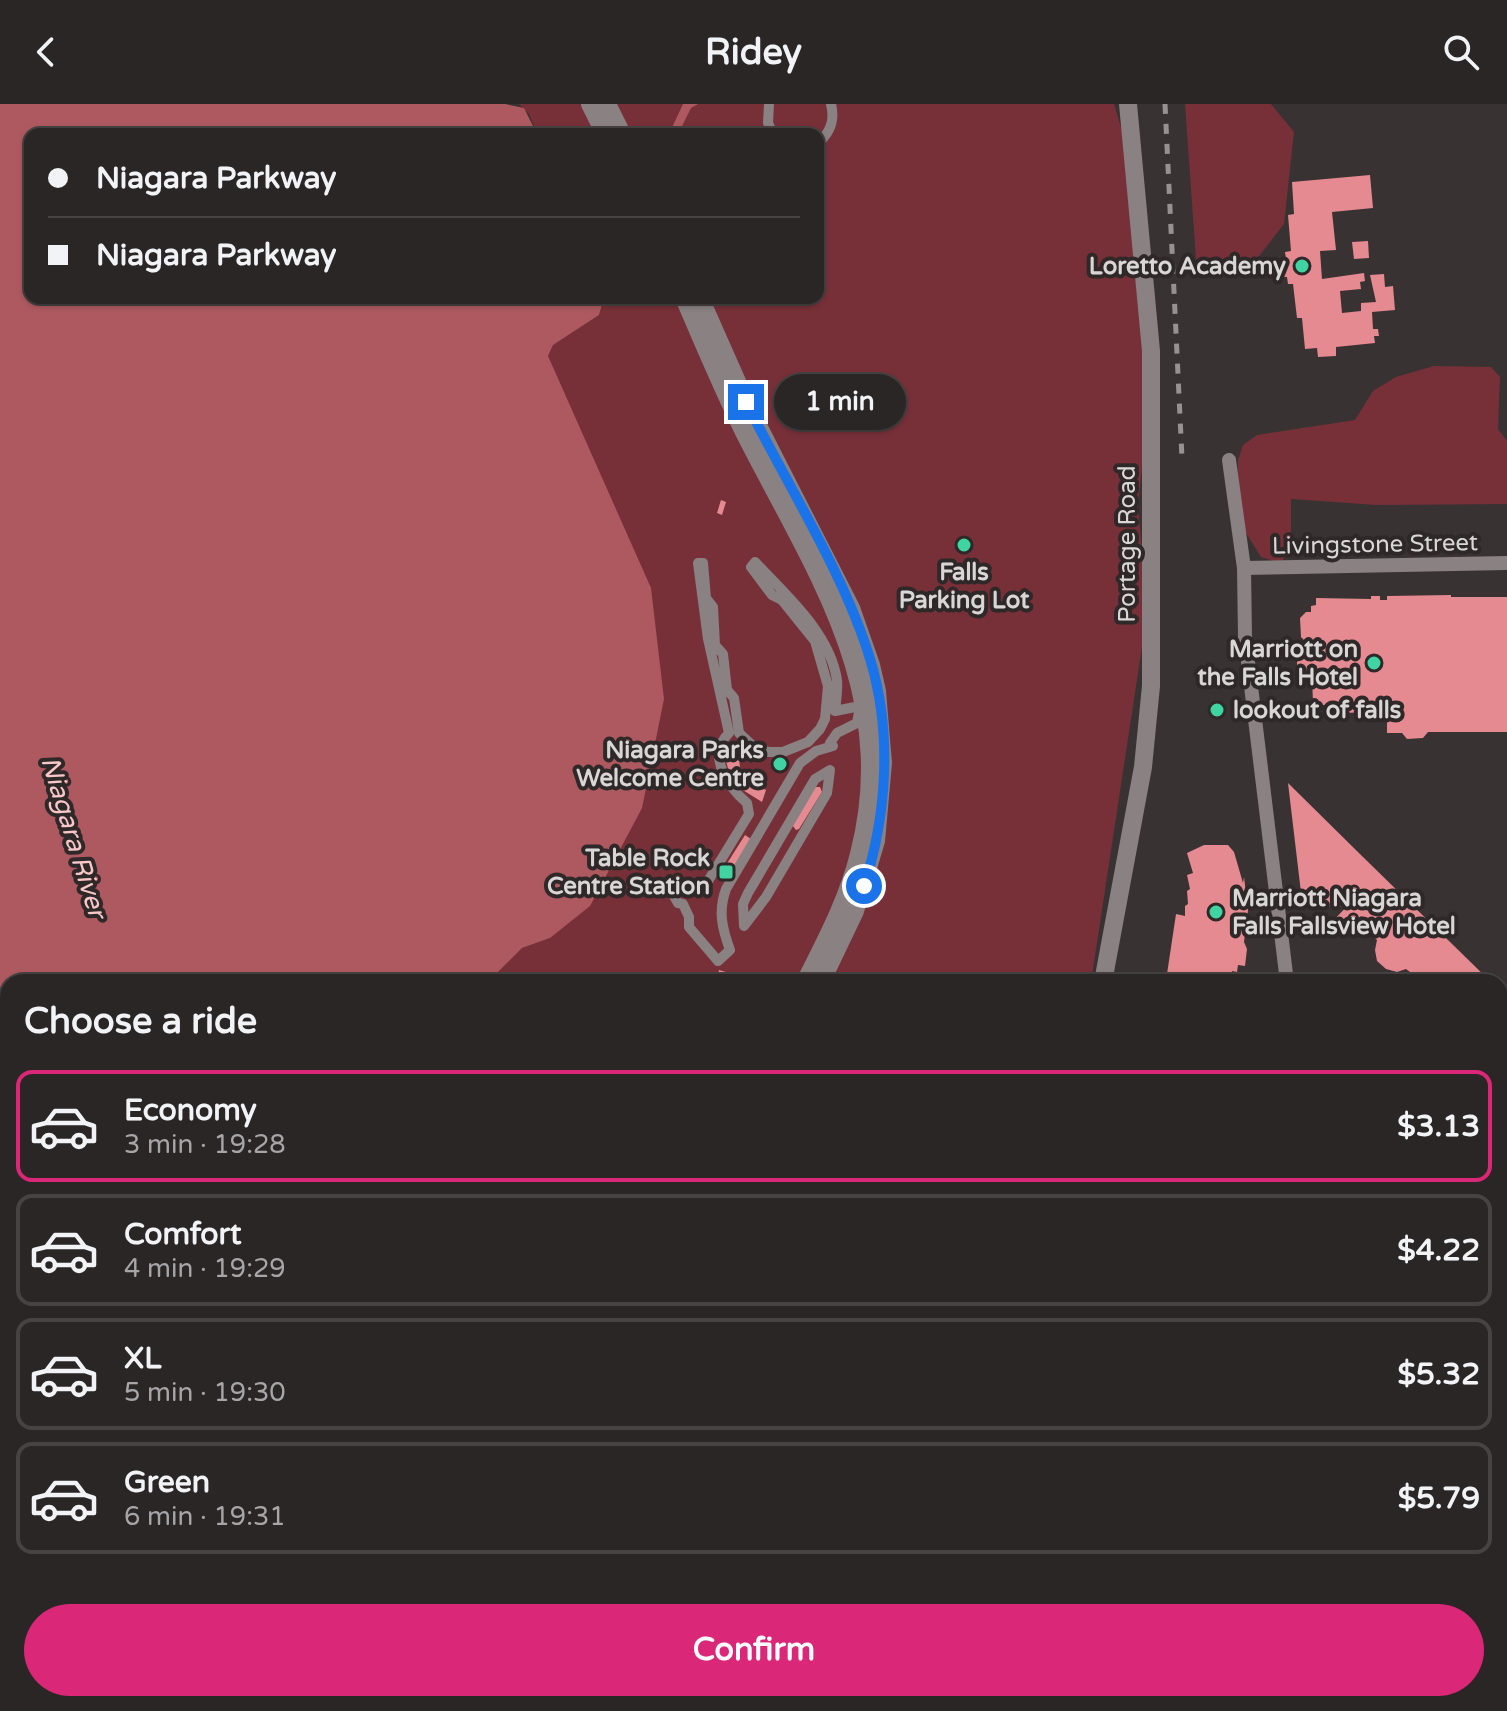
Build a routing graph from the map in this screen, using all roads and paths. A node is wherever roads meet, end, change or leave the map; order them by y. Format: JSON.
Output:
{"nodes":[{"id":1,"x":590,"y":104,"type":"edge"},
{"id":2,"x":607,"y":104,"type":"edge"},
{"id":3,"x":769,"y":104,"type":"edge"},
{"id":4,"x":831,"y":104,"type":"edge"},
{"id":5,"x":1128,"y":104,"type":"edge"},
{"id":6,"x":602,"y":128,"type":"edge"},
{"id":7,"x":619,"y":128,"type":"edge"},
{"id":8,"x":770,"y":128,"type":"edge"},
{"id":9,"x":824,"y":138,"type":"edge"},
{"id":10,"x":687,"y":304,"type":"edge"},
{"id":11,"x":703,"y":304,"type":"edge"},
{"id":12,"x":1229,"y":460,"type":"dead end"},
{"id":13,"x":1507,"y":563,"type":"edge"},
{"id":14,"x":1244,"y":568,"type":"junction"},
{"id":15,"x":830,"y":770,"type":"joint"},
{"id":16,"x":673,"y":894,"type":"joint"},
{"id":17,"x":809,"y":974,"type":"edge"},
{"id":18,"x":825,"y":974,"type":"edge"},
{"id":19,"x":1104,"y":974,"type":"edge"},
{"id":20,"x":1286,"y":974,"type":"edge"}],
"edges":[{"from":1,"to":6,"type":"main road"},
{"from":2,"to":7,"type":"main road"},
{"from":3,"to":8,"type":"street"},
{"from":4,"to":9,"type":"street"},
{"from":5,"to":19,"type":"main road","name":"Portage Road"},
{"from":10,"to":17,"type":"main road"},
{"from":11,"to":18,"type":"main road"},
{"from":12,"to":14,"type":"street"},
{"from":13,"to":14,"type":"street","name":"Livingstone Street"},
{"from":14,"to":20,"type":"street"},
{"from":15,"to":15,"type":"street"},
{"from":16,"to":16,"type":"street"}]}
